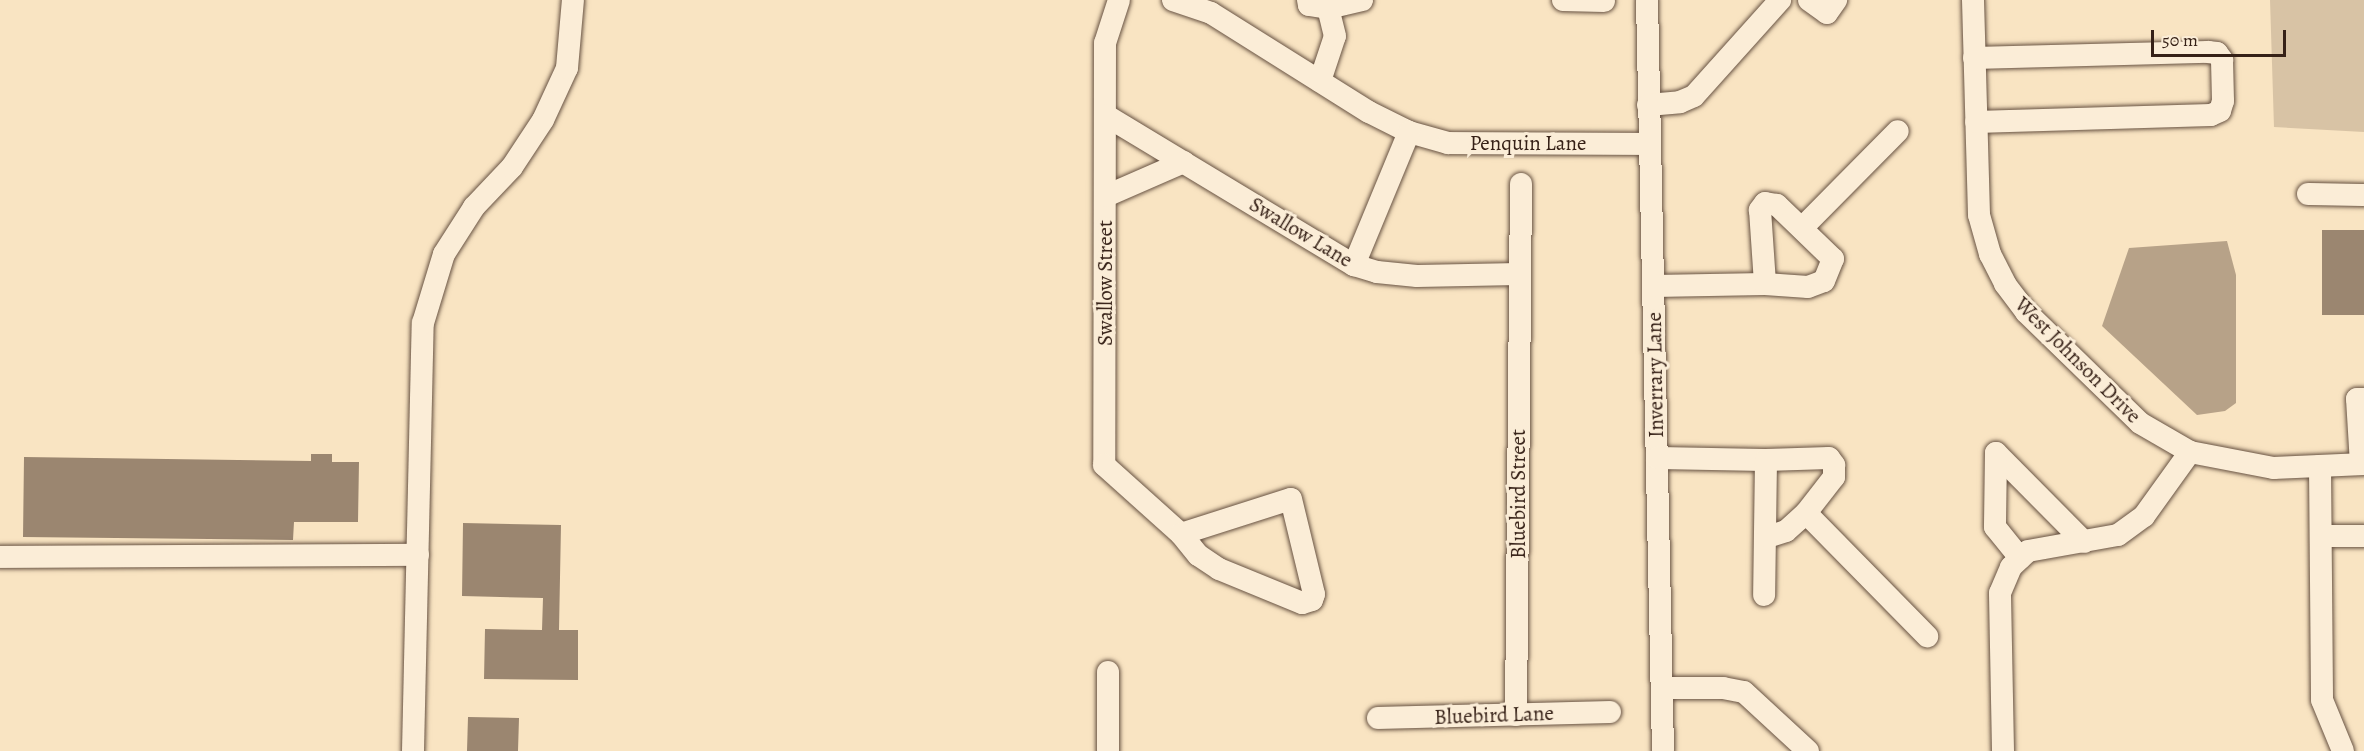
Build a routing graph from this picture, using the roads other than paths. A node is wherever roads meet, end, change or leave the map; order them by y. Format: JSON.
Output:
{"nodes":[{"id":1,"x":573,"y":0,"type":"edge"},
{"id":2,"x":1119,"y":0,"type":"edge"},
{"id":3,"x":1173,"y":0,"type":"edge"},
{"id":4,"x":1362,"y":0,"type":"edge"},
{"id":5,"x":1563,"y":0,"type":"edge"},
{"id":6,"x":1647,"y":0,"type":"edge"},
{"id":7,"x":1780,"y":0,"type":"edge"},
{"id":8,"x":1809,"y":0,"type":"edge"},
{"id":9,"x":1836,"y":0,"type":"edge"},
{"id":10,"x":1973,"y":0,"type":"edge"},
{"id":11,"x":1604,"y":1,"type":"edge"},
{"id":12,"x":1318,"y":4,"type":"edge"},
{"id":13,"x":1974,"y":58,"type":"junction"},
{"id":14,"x":1320,"y":81,"type":"junction"},
{"id":15,"x":1648,"y":105,"type":"junction"},
{"id":16,"x":1105,"y":115,"type":"junction"},
{"id":17,"x":1976,"y":122,"type":"junction"},
{"id":18,"x":1898,"y":131,"type":"dead end"},
{"id":19,"x":1409,"y":132,"type":"junction"},
{"id":20,"x":1648,"y":144,"type":"junction"},
{"id":21,"x":1184,"y":162,"type":"junction"},
{"id":22,"x":1521,"y":184,"type":"dead end"},
{"id":23,"x":2308,"y":194,"type":"dead end"},
{"id":24,"x":2364,"y":195,"type":"edge"},
{"id":25,"x":1106,"y":196,"type":"junction"},
{"id":26,"x":1802,"y":228,"type":"junction"},
{"id":27,"x":1354,"y":265,"type":"junction"},
{"id":28,"x":1519,"y":274,"type":"junction"},
{"id":29,"x":1764,"y":284,"type":"junction"},
{"id":30,"x":1654,"y":286,"type":"junction"},
{"id":31,"x":2364,"y":399,"type":"edge"},
{"id":32,"x":2190,"y":452,"type":"junction"},
{"id":33,"x":1657,"y":458,"type":"junction"},
{"id":34,"x":1766,"y":460,"type":"junction"},
{"id":35,"x":2362,"y":464,"type":"edge"},
{"id":36,"x":2320,"y":466,"type":"junction"},
{"id":37,"x":1806,"y":513,"type":"junction"},
{"id":38,"x":1181,"y":534,"type":"junction"},
{"id":39,"x":2320,"y":536,"type":"junction"},
{"id":40,"x":2364,"y":536,"type":"edge"},
{"id":41,"x":1767,"y":537,"type":"junction"},
{"id":42,"x":2084,"y":542,"type":"junction"},
{"id":43,"x":418,"y":555,"type":"junction"},
{"id":44,"x":0,"y":557,"type":"edge"},
{"id":45,"x":2020,"y":558,"type":"junction"},
{"id":46,"x":1764,"y":595,"type":"dead end"},
{"id":47,"x":1927,"y":636,"type":"dead end"},
{"id":48,"x":1108,"y":672,"type":"dead end"},
{"id":49,"x":1662,"y":688,"type":"junction"},
{"id":50,"x":1610,"y":712,"type":"dead end"},
{"id":51,"x":1516,"y":715,"type":"junction"},
{"id":52,"x":1378,"y":718,"type":"dead end"},
{"id":53,"x":1109,"y":750,"type":"edge"},
{"id":54,"x":413,"y":751,"type":"edge"},
{"id":55,"x":1663,"y":751,"type":"edge"},
{"id":56,"x":1808,"y":751,"type":"edge"},
{"id":57,"x":2003,"y":751,"type":"edge"},
{"id":58,"x":2343,"y":751,"type":"edge"}],
"edges":[{"from":1,"to":43,"type":"street"},
{"from":2,"to":16,"type":"street","name":"Swallow Street"},
{"from":3,"to":14,"type":"street","name":"Penquin Lane"},
{"from":4,"to":12,"type":"street"},
{"from":5,"to":11,"type":"street"},
{"from":6,"to":15,"type":"street","name":"Inverrary Lane"},
{"from":7,"to":15,"type":"street"},
{"from":8,"to":9,"type":"street"},
{"from":10,"to":13,"type":"street","name":"West Johnson Drive"},
{"from":12,"to":14,"type":"street"},
{"from":13,"to":17,"type":"street","name":"West Johnson Drive"},
{"from":13,"to":17,"type":"street"},
{"from":14,"to":19,"type":"street","name":"Penquin Lane"},
{"from":15,"to":20,"type":"street","name":"Inverrary Lane"},
{"from":16,"to":21,"type":"street","name":"Swallow Lane"},
{"from":16,"to":25,"type":"street","name":"Swallow Street"},
{"from":17,"to":32,"type":"street","name":"West Johnson Drive"},
{"from":18,"to":26,"type":"street"},
{"from":19,"to":20,"type":"street","name":"Penquin Lane"},
{"from":19,"to":27,"type":"street"},
{"from":20,"to":30,"type":"street","name":"Inverrary Lane"},
{"from":21,"to":25,"type":"street"},
{"from":21,"to":27,"type":"street","name":"Swallow Lane"},
{"from":22,"to":28,"type":"street","name":"Bluebird Street"},
{"from":23,"to":24,"type":"street"},
{"from":25,"to":38,"type":"street","name":"Swallow Street"},
{"from":26,"to":29,"type":"street"},
{"from":26,"to":29,"type":"street"},
{"from":27,"to":28,"type":"street","name":"Swallow Lane"},
{"from":28,"to":51,"type":"street","name":"Bluebird Street"},
{"from":29,"to":30,"type":"street"},
{"from":30,"to":33,"type":"street","name":"Inverrary Lane"},
{"from":31,"to":35,"type":"street"},
{"from":32,"to":36,"type":"street","name":"West Johnson Drive"},
{"from":32,"to":42,"type":"street"},
{"from":33,"to":34,"type":"street"},
{"from":33,"to":49,"type":"street","name":"Inverrary Lane"},
{"from":34,"to":37,"type":"street"},
{"from":34,"to":41,"type":"street"},
{"from":35,"to":36,"type":"street","name":"West Johnson Drive"},
{"from":36,"to":39,"type":"street"},
{"from":37,"to":41,"type":"street"},
{"from":37,"to":47,"type":"street"},
{"from":38,"to":38,"type":"street","name":"Swallow Street"},
{"from":39,"to":40,"type":"street"},
{"from":39,"to":58,"type":"street"},
{"from":41,"to":46,"type":"street"},
{"from":42,"to":45,"type":"street"},
{"from":42,"to":45,"type":"street"},
{"from":43,"to":44,"type":"street"},
{"from":43,"to":54,"type":"street"},
{"from":45,"to":57,"type":"street"},
{"from":48,"to":53,"type":"street"},
{"from":49,"to":55,"type":"street","name":"Inverrary Lane"},
{"from":49,"to":56,"type":"street"},
{"from":50,"to":51,"type":"street","name":"Bluebird Lane"},
{"from":51,"to":52,"type":"street","name":"Bluebird Lane"}]}
